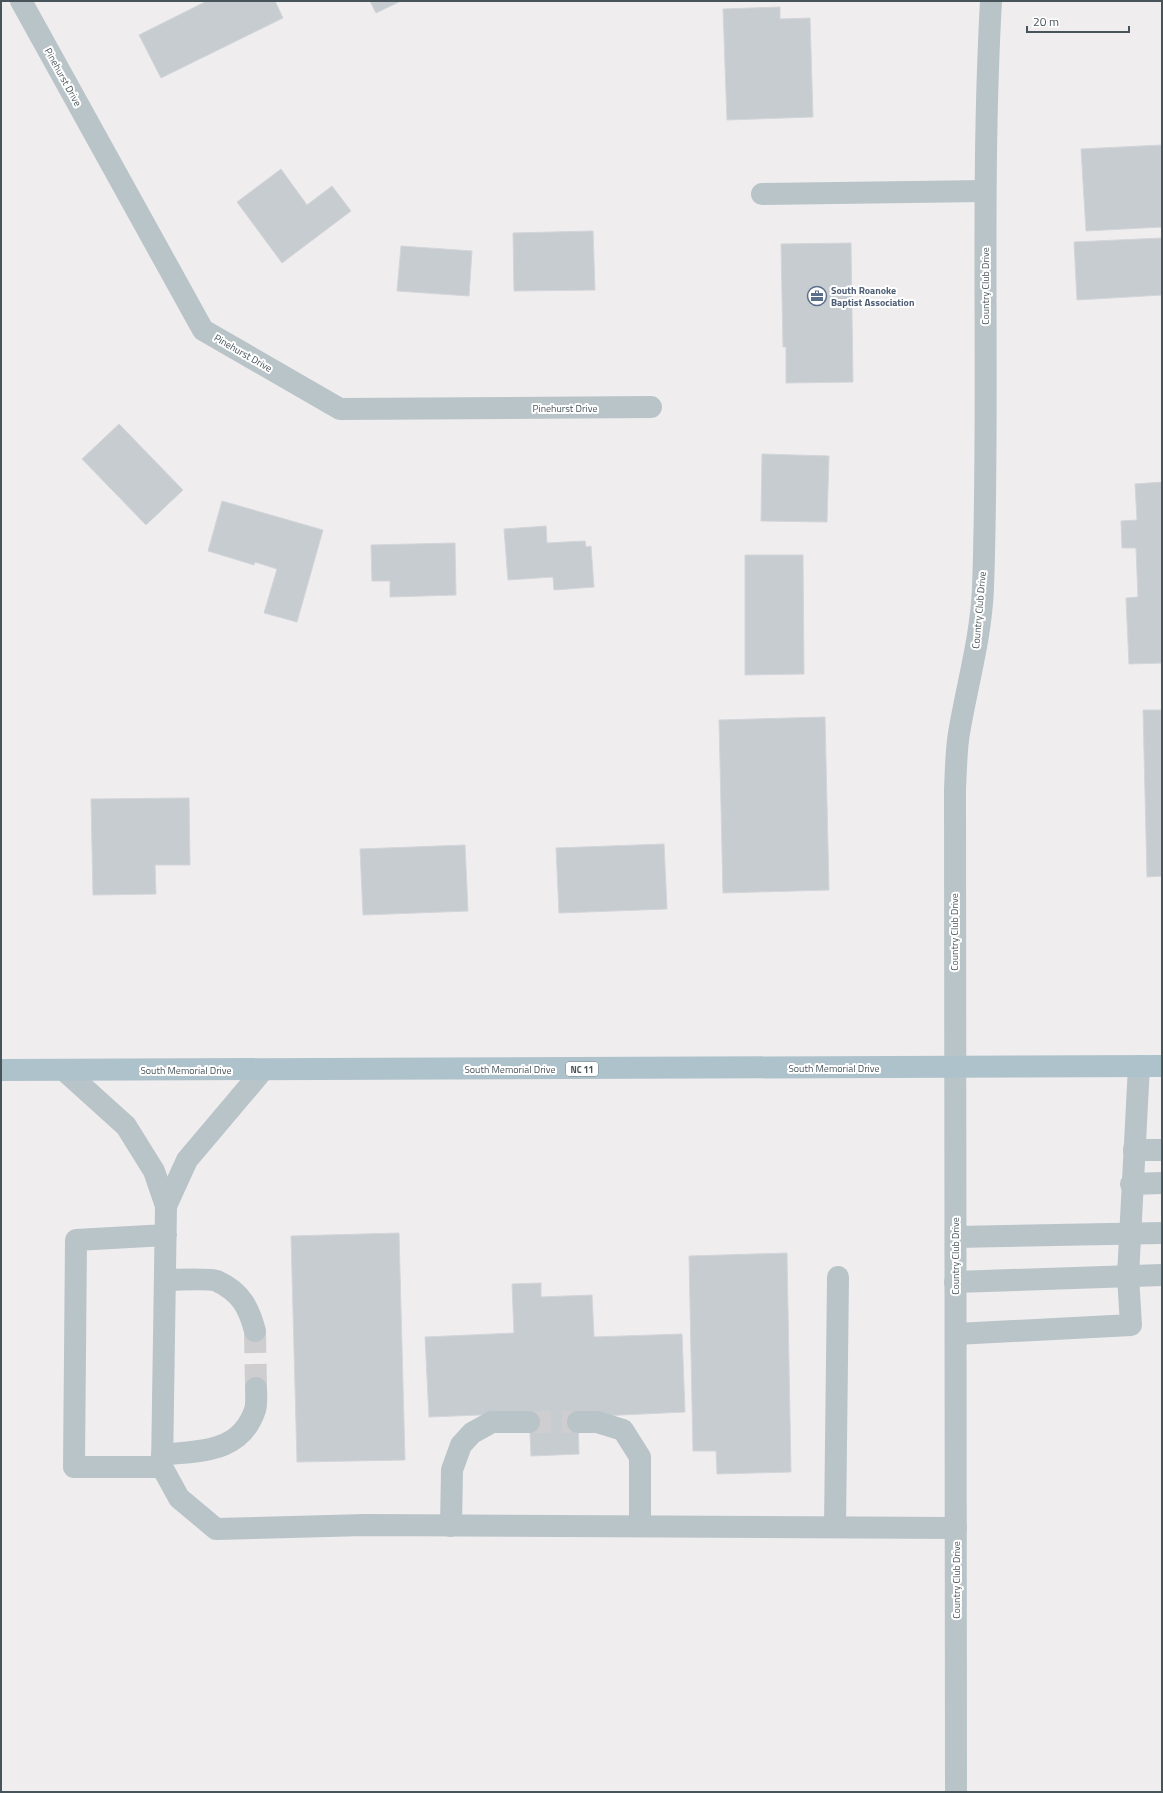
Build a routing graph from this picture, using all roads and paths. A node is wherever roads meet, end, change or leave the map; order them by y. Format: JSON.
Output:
{"nodes":[{"id":1,"x":21,"y":1,"type":"edge"},
{"id":2,"x":991,"y":1,"type":"edge"},
{"id":3,"x":985,"y":191,"type":"junction"},
{"id":4,"x":762,"y":194,"type":"dead end"},
{"id":5,"x":651,"y":407,"type":"dead end"},
{"id":6,"x":1138,"y":1066,"type":"junction"},
{"id":7,"x":1162,"y":1066,"type":"edge"},
{"id":8,"x":956,"y":1068,"type":"junction"},
{"id":9,"x":1,"y":1070,"type":"edge"},
{"id":10,"x":64,"y":1070,"type":"junction"},
{"id":11,"x":263,"y":1070,"type":"junction"},
{"id":12,"x":1134,"y":1150,"type":"junction"},
{"id":13,"x":1162,"y":1150,"type":"edge"},
{"id":14,"x":1162,"y":1183,"type":"edge"},
{"id":15,"x":1132,"y":1184,"type":"junction"},
{"id":16,"x":166,"y":1206,"type":"junction"},
{"id":17,"x":1162,"y":1233,"type":"edge"},
{"id":18,"x":166,"y":1235,"type":"junction"},
{"id":19,"x":1130,"y":1235,"type":"junction"},
{"id":20,"x":956,"y":1237,"type":"junction"},
{"id":21,"x":1128,"y":1276,"type":"junction"},
{"id":22,"x":1162,"y":1276,"type":"edge"},
{"id":23,"x":838,"y":1277,"type":"dead end"},
{"id":24,"x":165,"y":1280,"type":"junction"},
{"id":25,"x":955,"y":1282,"type":"junction"},
{"id":26,"x":255,"y":1331,"type":"tunnel mouth"},
{"id":27,"x":956,"y":1334,"type":"junction"},
{"id":28,"x":256,"y":1388,"type":"tunnel mouth"},
{"id":29,"x":529,"y":1422,"type":"tunnel mouth"},
{"id":30,"x":578,"y":1422,"type":"tunnel mouth"},
{"id":31,"x":162,"y":1461,"type":"junction"},
{"id":32,"x":451,"y":1526,"type":"junction"},
{"id":33,"x":640,"y":1526,"type":"junction"},
{"id":34,"x":835,"y":1527,"type":"junction"},
{"id":35,"x":956,"y":1528,"type":"junction"},
{"id":36,"x":956,"y":1792,"type":"edge"}],
"edges":[{"from":1,"to":5,"type":"street","name":"Pinehurst Drive"},
{"from":2,"to":3,"type":"street","name":"Country Club Drive"},
{"from":3,"to":4,"type":"street"},
{"from":3,"to":8,"type":"street","name":"Country Club Drive"},
{"from":6,"to":7,"type":"main road","name":"South Memorial Drive","number":"NC 11"},
{"from":6,"to":8,"type":"main road","name":"South Memorial Drive","number":"NC 11"},
{"from":6,"to":12,"type":"street"},
{"from":8,"to":11,"type":"main road","name":"South Memorial Drive","number":"NC 11"},
{"from":8,"to":20,"type":"street","name":"Country Club Drive"},
{"from":9,"to":10,"type":"main road","name":"South Memorial Drive","number":"NC 11"},
{"from":10,"to":11,"type":"main road","name":"South Memorial Drive","number":"NC 11"},
{"from":10,"to":16,"type":"street"},
{"from":11,"to":16,"type":"street"},
{"from":12,"to":13,"type":"street"},
{"from":12,"to":15,"type":"street"},
{"from":14,"to":15,"type":"street"},
{"from":15,"to":19,"type":"street"},
{"from":16,"to":18,"type":"street"},
{"from":17,"to":19,"type":"street"},
{"from":18,"to":24,"type":"street"},
{"from":18,"to":31,"type":"street"},
{"from":19,"to":20,"type":"street"},
{"from":19,"to":21,"type":"street"},
{"from":20,"to":25,"type":"street","name":"Country Club Drive"},
{"from":21,"to":22,"type":"street"},
{"from":21,"to":25,"type":"street"},
{"from":21,"to":27,"type":"street"},
{"from":23,"to":34,"type":"street"},
{"from":24,"to":26,"type":"street"},
{"from":24,"to":31,"type":"street"},
{"from":25,"to":27,"type":"street","name":"Country Club Drive"},
{"from":27,"to":35,"type":"street","name":"Country Club Drive"},
{"from":28,"to":31,"type":"street"},
{"from":29,"to":32,"type":"street"},
{"from":30,"to":33,"type":"street"},
{"from":31,"to":32,"type":"street"},
{"from":32,"to":33,"type":"street"},
{"from":33,"to":34,"type":"street"},
{"from":34,"to":35,"type":"street"},
{"from":35,"to":36,"type":"street","name":"Country Club Drive"}]}
